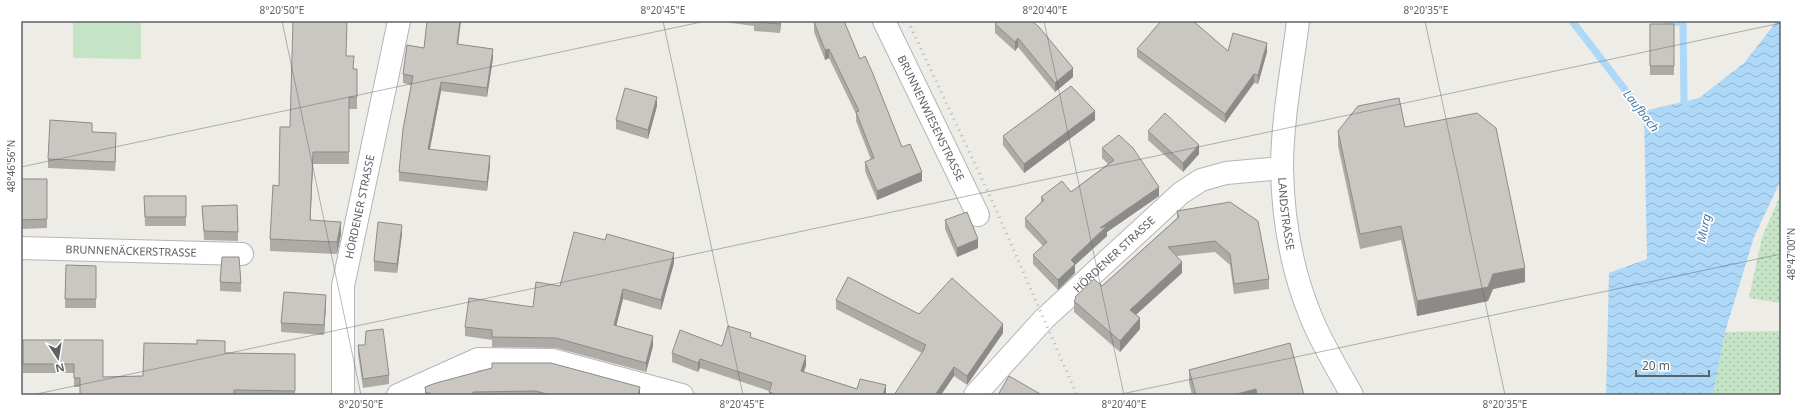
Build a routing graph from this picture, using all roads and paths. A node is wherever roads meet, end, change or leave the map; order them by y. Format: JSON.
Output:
{"nodes":[{"id":1,"x":399,"y":21,"type":"edge"},
{"id":2,"x":884,"y":21,"type":"edge"},
{"id":3,"x":1298,"y":21,"type":"edge"},
{"id":4,"x":1282,"y":168,"type":"junction"},
{"id":5,"x":978,"y":215,"type":"dead end"},
{"id":6,"x":21,"y":248,"type":"edge"},
{"id":7,"x":242,"y":254,"type":"dead end"},
{"id":8,"x":342,"y":395,"type":"edge"},
{"id":9,"x":398,"y":395,"type":"edge"},
{"id":10,"x":682,"y":395,"type":"edge"},
{"id":11,"x":975,"y":395,"type":"edge"},
{"id":12,"x":1352,"y":395,"type":"edge"}],
"edges":[{"from":1,"to":8,"type":"street","name":"HÖRDENER STRASSE"},
{"from":2,"to":5,"type":"street","name":"BRUNNENWIESENSTRASSE"},
{"from":3,"to":4,"type":"street","name":"LANDSTRASSE"},
{"from":4,"to":11,"type":"street","name":"HÖRDENER STRASSE"},
{"from":4,"to":12,"type":"street","name":"LANDSTRASSE"},
{"from":6,"to":7,"type":"street","name":"BRUNNENÄCKERSTRASSE"},
{"from":9,"to":10,"type":"street"}]}
